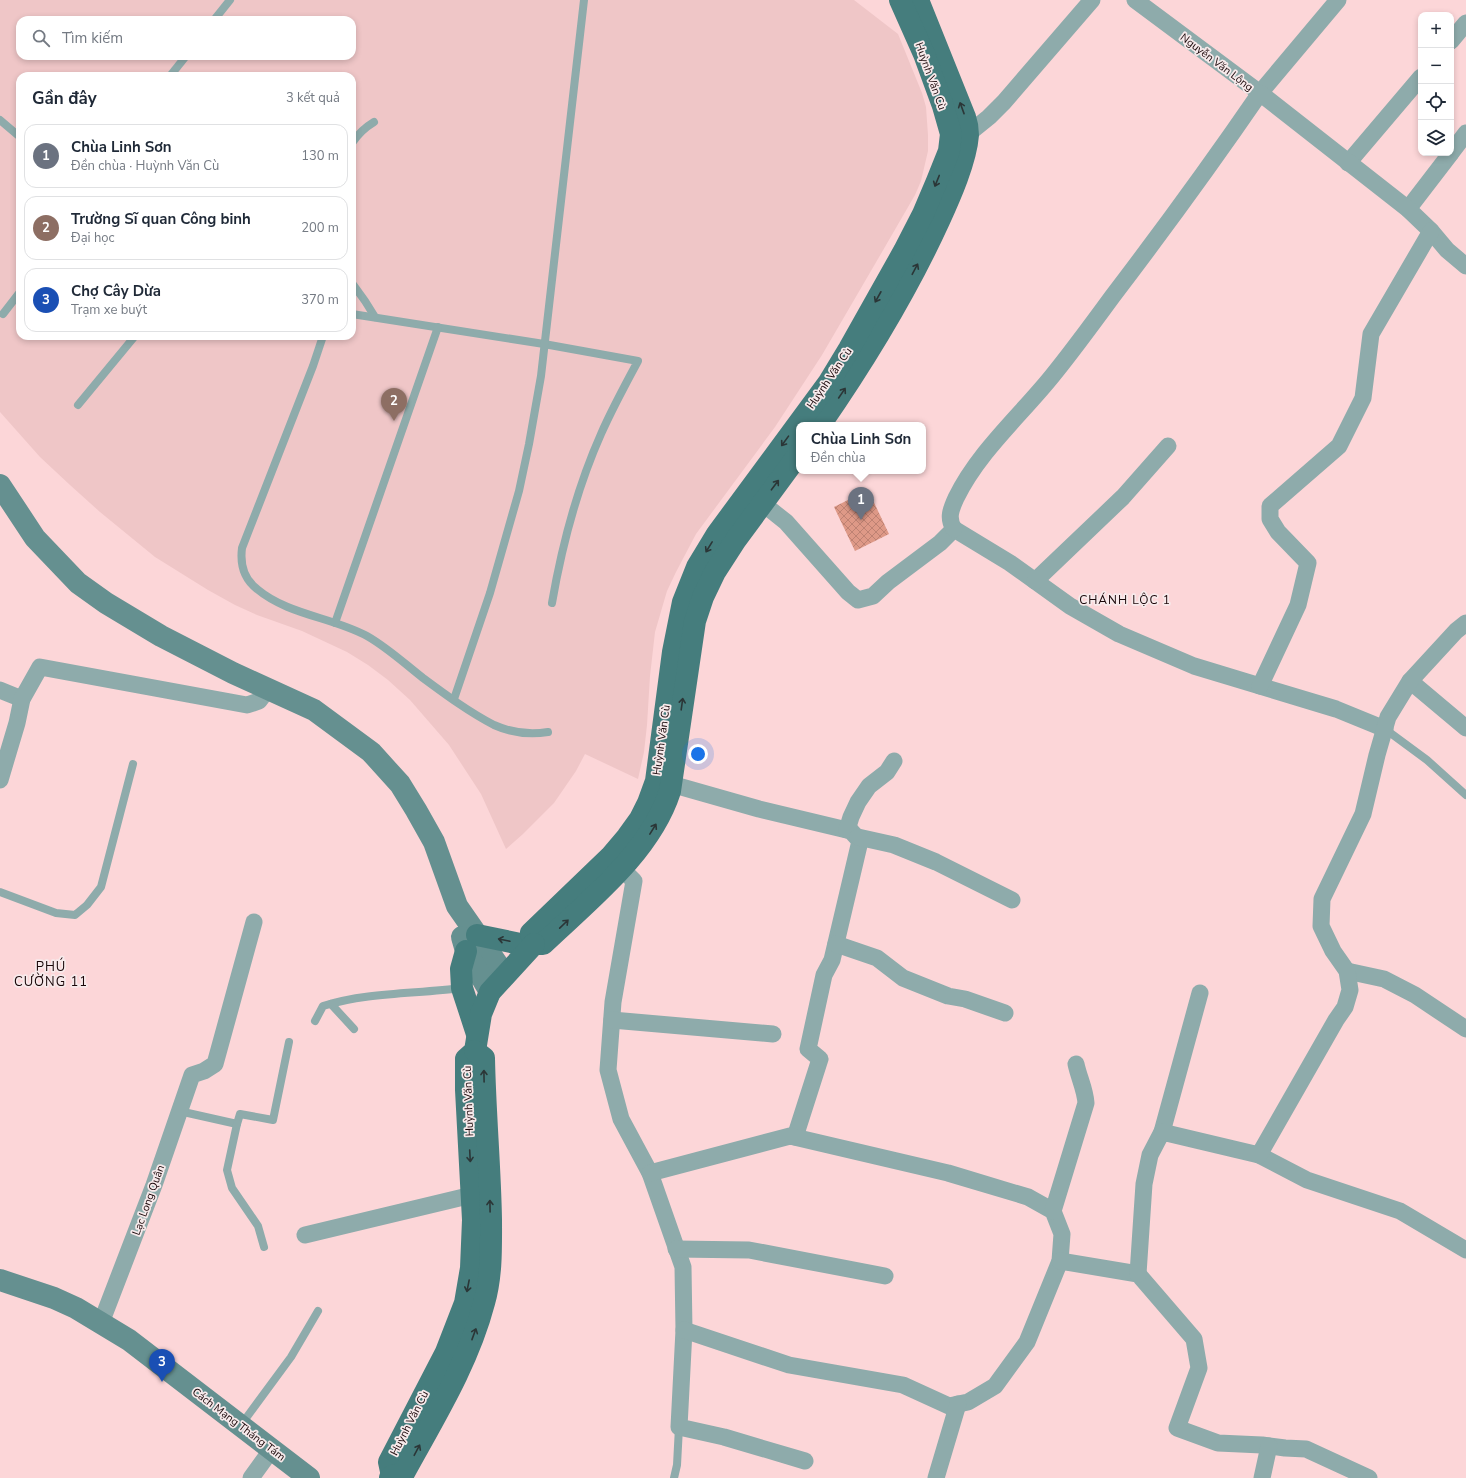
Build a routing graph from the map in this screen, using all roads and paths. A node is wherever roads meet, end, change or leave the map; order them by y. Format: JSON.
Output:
{"nodes":[{"id":1,"x":230,"y":0,"type":"edge"},
{"id":2,"x":584,"y":0,"type":"edge"},
{"id":3,"x":900,"y":0,"type":"edge"},
{"id":4,"x":918,"y":0,"type":"edge"},
{"id":5,"x":1092,"y":0,"type":"edge"},
{"id":6,"x":1338,"y":0,"type":"edge"},
{"id":7,"x":1139,"y":1,"type":"edge"},
{"id":8,"x":217,"y":16,"type":"edge"},
{"id":9,"x":1466,"y":23,"type":"edge"},
{"id":10,"x":1454,"y":37,"type":"edge"},
{"id":11,"x":183,"y":60,"type":"edge"},
{"id":12,"x":173,"y":72,"type":"edge"},
{"id":13,"x":1418,"y":81,"type":"edge"},
{"id":14,"x":1260,"y":93,"type":"junction"},
{"id":15,"x":0,"y":120,"type":"edge"},
{"id":16,"x":374,"y":122,"type":"dead end"},
{"id":17,"x":16,"y":133,"type":"edge"},
{"id":18,"x":1466,"y":133,"type":"edge"},
{"id":19,"x":968,"y":134,"type":"junction"},
{"id":20,"x":356,"y":138,"type":"edge"},
{"id":21,"x":1454,"y":149,"type":"edge"},
{"id":22,"x":948,"y":151,"type":"junction"},
{"id":23,"x":1449,"y":156,"type":"edge"},
{"id":24,"x":1348,"y":163,"type":"junction"},
{"id":25,"x":1408,"y":210,"type":"junction"},
{"id":26,"x":1431,"y":231,"type":"junction"},
{"id":27,"x":1464,"y":259,"type":"edge"},
{"id":28,"x":356,"y":289,"type":"edge"},
{"id":29,"x":16,"y":298,"type":"edge"},
{"id":30,"x":4,"y":314,"type":"dead end"},
{"id":31,"x":356,"y":315,"type":"edge"},
{"id":32,"x":375,"y":317,"type":"junction"},
{"id":33,"x":438,"y":327,"type":"junction"},
{"id":34,"x":132,"y":340,"type":"edge"},
{"id":35,"x":322,"y":340,"type":"edge"},
{"id":36,"x":544,"y":344,"type":"junction"},
{"id":37,"x":78,"y":405,"type":"dead end"},
{"id":38,"x":800,"y":422,"type":"edge"},
{"id":39,"x":822,"y":422,"type":"edge"},
{"id":40,"x":796,"y":428,"type":"edge"},
{"id":41,"x":1168,"y":446,"type":"dead end"},
{"id":42,"x":796,"y":458,"type":"edge"},
{"id":43,"x":0,"y":485,"type":"edge"},
{"id":44,"x":762,"y":503,"type":"junction"},
{"id":45,"x":954,"y":529,"type":"junction"},
{"id":46,"x":1035,"y":581,"type":"junction"},
{"id":47,"x":552,"y":603,"type":"dead end"},
{"id":48,"x":335,"y":623,"type":"junction"},
{"id":49,"x":1466,"y":624,"type":"edge"},
{"id":50,"x":1410,"y":681,"type":"junction"},
{"id":51,"x":1260,"y":686,"type":"junction"},
{"id":52,"x":268,"y":689,"type":"junction"},
{"id":53,"x":0,"y":690,"type":"edge"},
{"id":54,"x":22,"y":699,"type":"junction"},
{"id":55,"x":454,"y":699,"type":"junction"},
{"id":56,"x":1466,"y":728,"type":"edge"},
{"id":57,"x":1385,"y":729,"type":"junction"},
{"id":58,"x":548,"y":732,"type":"dead end"},
{"id":59,"x":894,"y":761,"type":"dead end"},
{"id":60,"x":132,"y":764,"type":"dead end"},
{"id":61,"x":0,"y":780,"type":"edge"},
{"id":62,"x":671,"y":784,"type":"junction"},
{"id":63,"x":1466,"y":795,"type":"edge"},
{"id":64,"x":852,"y":834,"type":"junction"},
{"id":65,"x":616,"y":862,"type":"junction"},
{"id":66,"x":0,"y":892,"type":"edge"},
{"id":67,"x":1012,"y":900,"type":"dead end"},
{"id":68,"x":254,"y":922,"type":"dead end"},
{"id":69,"x":472,"y":943,"type":"junction"},
{"id":70,"x":836,"y":944,"type":"junction"},
{"id":71,"x":532,"y":945,"type":"junction"},
{"id":72,"x":1347,"y":971,"type":"junction"},
{"id":73,"x":505,"y":975,"type":"junction"},
{"id":74,"x":462,"y":988,"type":"junction"},
{"id":75,"x":490,"y":992,"type":"junction"},
{"id":76,"x":1200,"y":993,"type":"dead end"},
{"id":77,"x":331,"y":1004,"type":"junction"},
{"id":78,"x":1005,"y":1013,"type":"dead end"},
{"id":79,"x":612,"y":1020,"type":"junction"},
{"id":80,"x":314,"y":1021,"type":"dead end"},
{"id":81,"x":354,"y":1029,"type":"dead end"},
{"id":82,"x":1466,"y":1029,"type":"edge"},
{"id":83,"x":773,"y":1034,"type":"dead end"},
{"id":84,"x":288,"y":1042,"type":"dead end"},
{"id":85,"x":476,"y":1044,"type":"junction"},
{"id":86,"x":1076,"y":1064,"type":"dead end"},
{"id":87,"x":180,"y":1111,"type":"junction"},
{"id":88,"x":237,"y":1124,"type":"junction"},
{"id":89,"x":1162,"y":1132,"type":"junction"},
{"id":90,"x":795,"y":1137,"type":"junction"},
{"id":91,"x":1259,"y":1155,"type":"junction"},
{"id":92,"x":650,"y":1173,"type":"junction"},
{"id":93,"x":472,"y":1195,"type":"junction"},
{"id":94,"x":1053,"y":1211,"type":"junction"},
{"id":95,"x":482,"y":1233,"type":"junction"},
{"id":96,"x":305,"y":1235,"type":"dead end"},
{"id":97,"x":264,"y":1247,"type":"dead end"},
{"id":98,"x":676,"y":1249,"type":"junction"},
{"id":99,"x":1466,"y":1250,"type":"edge"},
{"id":100,"x":1060,"y":1261,"type":"junction"},
{"id":101,"x":1138,"y":1274,"type":"junction"},
{"id":102,"x":885,"y":1276,"type":"dead end"},
{"id":103,"x":0,"y":1280,"type":"edge"},
{"id":104,"x":318,"y":1311,"type":"dead end"},
{"id":105,"x":101,"y":1323,"type":"junction"},
{"id":106,"x":684,"y":1330,"type":"junction"},
{"id":107,"x":958,"y":1404,"type":"junction"},
{"id":108,"x":241,"y":1425,"type":"junction"},
{"id":109,"x":679,"y":1427,"type":"junction"},
{"id":110,"x":1269,"y":1446,"type":"junction"},
{"id":111,"x":272,"y":1449,"type":"junction"},
{"id":112,"x":805,"y":1461,"type":"dead end"},
{"id":113,"x":391,"y":1477,"type":"edge"},
{"id":114,"x":251,"y":1478,"type":"edge"},
{"id":115,"x":309,"y":1478,"type":"edge"},
{"id":116,"x":674,"y":1478,"type":"edge"},
{"id":117,"x":936,"y":1478,"type":"edge"},
{"id":118,"x":1262,"y":1478,"type":"edge"},
{"id":119,"x":1369,"y":1478,"type":"edge"}],
"edges":[{"from":1,"to":8,"type":"lane"},
{"from":2,"to":36,"type":"lane"},
{"from":3,"to":22,"type":"main road","name":"Huỳnh Văn Cù"},
{"from":19,"to":4,"type":"main road","one_way":true},
{"from":5,"to":19,"type":"street"},
{"from":6,"to":14,"type":"street","name":"Nguyễn Văn Lộng"},
{"from":7,"to":14,"type":"street","name":"Nguyễn Văn Lộng"},
{"from":9,"to":10,"type":"street"},
{"from":11,"to":12,"type":"lane"},
{"from":13,"to":24,"type":"street"},
{"from":14,"to":24,"type":"street"},
{"from":14,"to":45,"type":"street"},
{"from":15,"to":17,"type":"lane"},
{"from":16,"to":20,"type":"lane"},
{"from":18,"to":21,"type":"street"},
{"from":19,"to":22,"type":"main road"},
{"from":39,"to":19,"type":"main road","one_way":true},
{"from":22,"to":38,"type":"main road","name":"Huỳnh Văn Cù","one_way":true},
{"from":23,"to":25,"type":"street"},
{"from":24,"to":25,"type":"street"},
{"from":25,"to":26,"type":"street"},
{"from":26,"to":27,"type":"street"},
{"from":26,"to":51,"type":"street"},
{"from":28,"to":32,"type":"lane"},
{"from":29,"to":30,"type":"lane"},
{"from":31,"to":32,"type":"lane"},
{"from":32,"to":33,"type":"lane"},
{"from":33,"to":36,"type":"lane"},
{"from":33,"to":48,"type":"lane"},
{"from":34,"to":37,"type":"lane"},
{"from":35,"to":48,"type":"lane"},
{"from":36,"to":47,"type":"lane"},
{"from":36,"to":55,"type":"lane"},
{"from":40,"to":65,"type":"main road","name":"Huỳnh Văn Cù","one_way":true},
{"from":41,"to":46,"type":"street"},
{"from":44,"to":42,"type":"main road","one_way":true},
{"from":43,"to":52,"type":"street"},
{"from":44,"to":45,"type":"street"},
{"from":62,"to":44,"type":"main road","one_way":true},
{"from":45,"to":46,"type":"street"},
{"from":46,"to":51,"type":"street"},
{"from":48,"to":55,"type":"lane"},
{"from":49,"to":50,"type":"street"},
{"from":50,"to":56,"type":"street"},
{"from":50,"to":57,"type":"street"},
{"from":51,"to":57,"type":"street"},
{"from":52,"to":54,"type":"street"},
{"from":52,"to":69,"type":"street"},
{"from":53,"to":54,"type":"street"},
{"from":54,"to":61,"type":"street"},
{"from":55,"to":58,"type":"lane"},
{"from":57,"to":63,"type":"lane"},
{"from":57,"to":72,"type":"street"},
{"from":59,"to":64,"type":"street"},
{"from":60,"to":66,"type":"lane"},
{"from":62,"to":64,"type":"street"},
{"from":65,"to":62,"type":"main road","one_way":true},
{"from":64,"to":67,"type":"street"},
{"from":64,"to":70,"type":"street"},
{"from":65,"to":71,"type":"main road"},
{"from":65,"to":79,"type":"street"},
{"from":68,"to":87,"type":"street","name":"Lạc Long Quân"},
{"from":71,"to":69,"type":"main road","one_way":true},
{"from":69,"to":73,"type":"street"},
{"from":69,"to":74,"type":"main road"},
{"from":69,"to":75,"type":"street"},
{"from":70,"to":78,"type":"street"},
{"from":70,"to":90,"type":"street"},
{"from":71,"to":73,"type":"main road","name":"Huỳnh Văn Cù"},
{"from":72,"to":82,"type":"street"},
{"from":72,"to":91,"type":"street"},
{"from":73,"to":75,"type":"main road","name":"Huỳnh Văn Cù"},
{"from":74,"to":77,"type":"lane"},
{"from":74,"to":85,"type":"main road"},
{"from":75,"to":85,"type":"main road","name":"Huỳnh Văn Cù"},
{"from":76,"to":89,"type":"street"},
{"from":77,"to":80,"type":"lane"},
{"from":77,"to":81,"type":"lane"},
{"from":79,"to":83,"type":"street"},
{"from":79,"to":92,"type":"street"},
{"from":84,"to":88,"type":"lane"},
{"from":85,"to":93,"type":"main road","name":"Huỳnh Văn Cù","one_way":true},
{"from":95,"to":85,"type":"main road","one_way":true},
{"from":86,"to":94,"type":"street"},
{"from":87,"to":88,"type":"lane"},
{"from":87,"to":105,"type":"street","name":"Lạc Long Quân"},
{"from":88,"to":97,"type":"lane"},
{"from":89,"to":91,"type":"street"},
{"from":89,"to":101,"type":"street"},
{"from":90,"to":92,"type":"street"},
{"from":90,"to":94,"type":"street"},
{"from":91,"to":99,"type":"street"},
{"from":92,"to":98,"type":"street"},
{"from":93,"to":95,"type":"main road","name":"Huỳnh Văn Cù"},
{"from":93,"to":96,"type":"street"},
{"from":94,"to":100,"type":"street"},
{"from":95,"to":113,"type":"main road"},
{"from":98,"to":102,"type":"street"},
{"from":98,"to":106,"type":"street"},
{"from":100,"to":101,"type":"street"},
{"from":100,"to":107,"type":"street"},
{"from":101,"to":110,"type":"street"},
{"from":103,"to":105,"type":"street","name":"Cách Mạng Tháng Tám"},
{"from":104,"to":108,"type":"lane"},
{"from":105,"to":108,"type":"street","name":"Cách Mạng Tháng Tám"},
{"from":106,"to":107,"type":"street"},
{"from":106,"to":109,"type":"street"},
{"from":107,"to":117,"type":"street"},
{"from":108,"to":111,"type":"street","name":"Cách Mạng Tháng Tám"},
{"from":109,"to":112,"type":"street"},
{"from":109,"to":116,"type":"lane"},
{"from":110,"to":118,"type":"street"},
{"from":110,"to":119,"type":"street"},
{"from":111,"to":114,"type":"street"},
{"from":111,"to":115,"type":"street","name":"Cách Mạng Tháng Tám"}]}
